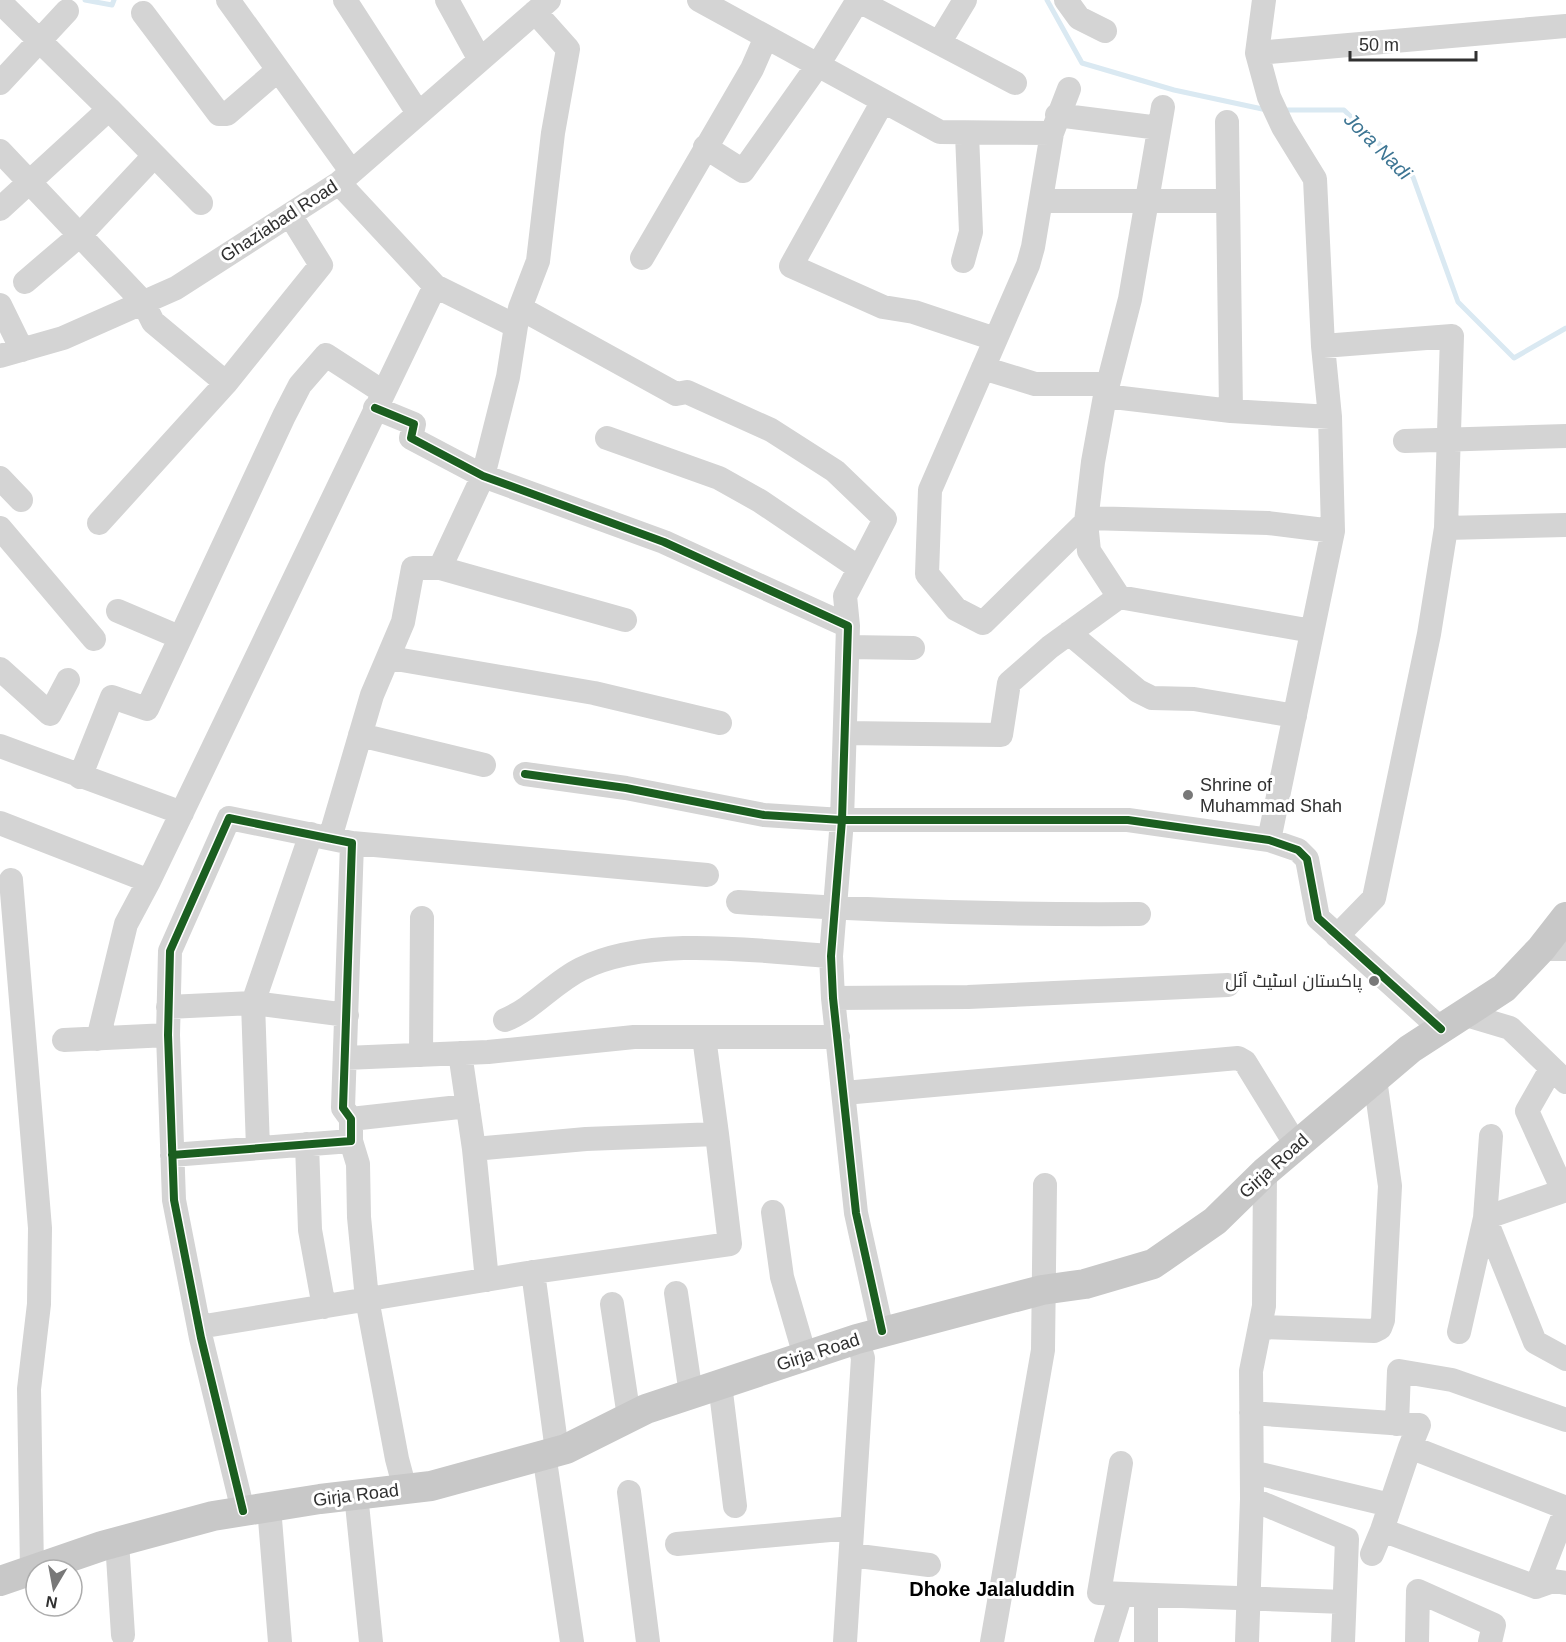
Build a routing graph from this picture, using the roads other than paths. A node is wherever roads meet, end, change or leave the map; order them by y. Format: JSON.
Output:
{"nodes":[{"id":1,"x":228,"y":0,"type":"edge"},
{"id":2,"x":345,"y":0,"type":"edge"},
{"id":3,"x":447,"y":0,"type":"edge"},
{"id":4,"x":699,"y":0,"type":"edge"},
{"id":5,"x":858,"y":0,"type":"edge"},
{"id":6,"x":965,"y":0,"type":"edge"},
{"id":7,"x":1066,"y":0,"type":"edge"},
{"id":8,"x":1264,"y":0,"type":"edge"},
{"id":9,"x":0,"y":2,"type":"edge"},
{"id":10,"x":542,"y":6,"type":"edge"},
{"id":11,"x":67,"y":11,"type":"dead end"},
{"id":12,"x":143,"y":13,"type":"dead end"},
{"id":13,"x":1566,"y":26,"type":"edge"},
{"id":14,"x":1105,"y":31,"type":"dead end"},
{"id":15,"x":766,"y":37,"type":"junction"},
{"id":16,"x":39,"y":41,"type":"junction"},
{"id":17,"x":939,"y":43,"type":"junction"},
{"id":18,"x":1257,"y":53,"type":"junction"},
{"id":19,"x":480,"y":60,"type":"junction"},
{"id":20,"x":818,"y":64,"type":"junction"},
{"id":21,"x":278,"y":70,"type":"junction"},
{"id":22,"x":1015,"y":82,"type":"dead end"},
{"id":23,"x":0,"y":83,"type":"edge"},
{"id":24,"x":1068,"y":89,"type":"dead end"},
{"id":25,"x":883,"y":101,"type":"junction"},
{"id":26,"x":109,"y":109,"type":"junction"},
{"id":27,"x":418,"y":114,"type":"junction"},
{"id":28,"x":1227,"y":122,"type":"dead end"},
{"id":29,"x":1054,"y":124,"type":"junction"},
{"id":30,"x":967,"y":134,"type":"junction"},
{"id":31,"x":705,"y":147,"type":"junction"},
{"id":32,"x":0,"y":151,"type":"edge"},
{"id":33,"x":154,"y":156,"type":"junction"},
{"id":34,"x":345,"y":177,"type":"junction"},
{"id":35,"x":29,"y":182,"type":"junction"},
{"id":36,"x":1041,"y":201,"type":"junction"},
{"id":37,"x":1227,"y":201,"type":"junction"},
{"id":38,"x":1147,"y":202,"type":"junction"},
{"id":39,"x":201,"y":203,"type":"dead end"},
{"id":40,"x":0,"y":209,"type":"edge"},
{"id":41,"x":290,"y":214,"type":"junction"},
{"id":42,"x":80,"y":235,"type":"junction"},
{"id":43,"x":642,"y":258,"type":"dead end"},
{"id":44,"x":963,"y":261,"type":"dead end"},
{"id":45,"x":25,"y":282,"type":"dead end"},
{"id":46,"x":435,"y":286,"type":"junction"},
{"id":47,"x":143,"y":302,"type":"junction"},
{"id":48,"x":0,"y":305,"type":"edge"},
{"id":49,"x":518,"y":317,"type":"junction"},
{"id":50,"x":996,"y":339,"type":"junction"},
{"id":51,"x":1323,"y":346,"type":"junction"},
{"id":52,"x":11,"y":353,"type":"edge"},
{"id":53,"x":983,"y":368,"type":"junction"},
{"id":54,"x":226,"y":383,"type":"junction"},
{"id":55,"x":1106,"y":390,"type":"junction"},
{"id":56,"x":379,"y":400,"type":"junction"},
{"id":57,"x":1230,"y":411,"type":"junction"},
{"id":58,"x":1330,"y":417,"type":"junction"},
{"id":59,"x":1566,"y":436,"type":"edge"},
{"id":60,"x":607,"y":438,"type":"dead end"},
{"id":61,"x":1450,"y":440,"type":"junction"},
{"id":62,"x":1405,"y":441,"type":"dead end"},
{"id":63,"x":483,"y":476,"type":"junction"},
{"id":64,"x":0,"y":478,"type":"edge"},
{"id":65,"x":21,"y":500,"type":"dead end"},
{"id":66,"x":1086,"y":520,"type":"junction"},
{"id":67,"x":99,"y":523,"type":"dead end"},
{"id":68,"x":1566,"y":525,"type":"edge"},
{"id":69,"x":0,"y":528,"type":"edge"},
{"id":70,"x":1446,"y":528,"type":"junction"},
{"id":71,"x":1333,"y":531,"type":"junction"},
{"id":72,"x":441,"y":568,"type":"junction"},
{"id":73,"x":859,"y":568,"type":"junction"},
{"id":74,"x":1119,"y":597,"type":"junction"},
{"id":75,"x":118,"y":611,"type":"dead end"},
{"id":76,"x":625,"y":621,"type":"dead end"},
{"id":77,"x":1312,"y":631,"type":"junction"},
{"id":78,"x":1069,"y":633,"type":"junction"},
{"id":79,"x":848,"y":636,"type":"junction"},
{"id":80,"x":179,"y":637,"type":"junction"},
{"id":81,"x":94,"y":639,"type":"dead end"},
{"id":82,"x":914,"y":648,"type":"dead end"},
{"id":83,"x":390,"y":658,"type":"junction"},
{"id":84,"x":0,"y":669,"type":"edge"},
{"id":85,"x":68,"y":680,"type":"dead end"},
{"id":86,"x":1294,"y":716,"type":"junction"},
{"id":87,"x":720,"y":723,"type":"dead end"},
{"id":88,"x":845,"y":733,"type":"junction"},
{"id":89,"x":360,"y":735,"type":"junction"},
{"id":90,"x":0,"y":746,"type":"edge"},
{"id":91,"x":484,"y":765,"type":"dead end"},
{"id":92,"x":525,"y":774,"type":"dead end"},
{"id":93,"x":80,"y":777,"type":"junction"},
{"id":94,"x":182,"y":813,"type":"junction"},
{"id":95,"x":842,"y":820,"type":"junction"},
{"id":96,"x":0,"y":823,"type":"edge"},
{"id":97,"x":331,"y":838,"type":"junction"},
{"id":98,"x":1269,"y":840,"type":"junction"},
{"id":99,"x":707,"y":874,"type":"dead end"},
{"id":100,"x":11,"y":880,"type":"dead end"},
{"id":101,"x":149,"y":881,"type":"junction"},
{"id":102,"x":738,"y":902,"type":"dead end"},
{"id":103,"x":833,"y":908,"type":"junction"},
{"id":104,"x":1139,"y":914,"type":"dead end"},
{"id":105,"x":1566,"y":917,"type":"edge"},
{"id":106,"x":422,"y":918,"type":"dead end"},
{"id":107,"x":1337,"y":936,"type":"junction"},
{"id":108,"x":1554,"y":949,"type":"edge"},
{"id":109,"x":831,"y":956,"type":"junction"},
{"id":110,"x":1228,"y":985,"type":"dead end"},
{"id":111,"x":833,"y":998,"type":"junction"},
{"id":112,"x":253,"y":1003,"type":"junction"},
{"id":113,"x":168,"y":1007,"type":"junction"},
{"id":114,"x":346,"y":1015,"type":"junction"},
{"id":115,"x":505,"y":1020,"type":"dead end"},
{"id":116,"x":1452,"y":1022,"type":"junction"},
{"id":117,"x":168,"y":1035,"type":"junction"},
{"id":118,"x":704,"y":1037,"type":"junction"},
{"id":119,"x":838,"y":1037,"type":"junction"},
{"id":120,"x":98,"y":1039,"type":"junction"},
{"id":121,"x":64,"y":1040,"type":"dead end"},
{"id":122,"x":460,"y":1053,"type":"junction"},
{"id":123,"x":421,"y":1055,"type":"junction"},
{"id":124,"x":345,"y":1058,"type":"junction"},
{"id":125,"x":1559,"y":1076,"type":"edge"},
{"id":126,"x":1375,"y":1079,"type":"junction"},
{"id":127,"x":844,"y":1093,"type":"junction"},
{"id":128,"x":468,"y":1106,"type":"junction"},
{"id":129,"x":351,"y":1130,"type":"junction"},
{"id":130,"x":717,"y":1134,"type":"junction"},
{"id":131,"x":1491,"y":1136,"type":"dead end"},
{"id":132,"x":307,"y":1144,"type":"junction"},
{"id":133,"x":1296,"y":1145,"type":"junction"},
{"id":134,"x":258,"y":1148,"type":"junction"},
{"id":135,"x":474,"y":1149,"type":"junction"},
{"id":136,"x":172,"y":1155,"type":"junction"},
{"id":137,"x":1264,"y":1172,"type":"junction"},
{"id":138,"x":1045,"y":1185,"type":"dead end"},
{"id":139,"x":1566,"y":1190,"type":"edge"},
{"id":140,"x":773,"y":1212,"type":"dead end"},
{"id":141,"x":1485,"y":1218,"type":"junction"},
{"id":142,"x":533,"y":1272,"type":"junction"},
{"id":143,"x":487,"y":1280,"type":"junction"},
{"id":144,"x":1042,"y":1290,"type":"junction"},
{"id":145,"x":676,"y":1293,"type":"dead end"},
{"id":146,"x":368,"y":1299,"type":"junction"},
{"id":147,"x":612,"y":1304,"type":"dead end"},
{"id":148,"x":324,"y":1306,"type":"junction"},
{"id":149,"x":199,"y":1327,"type":"junction"},
{"id":150,"x":1260,"y":1327,"type":"junction"},
{"id":151,"x":1460,"y":1332,"type":"dead end"},
{"id":152,"x":869,"y":1335,"type":"junction"},
{"id":153,"x":805,"y":1356,"type":"junction"},
{"id":154,"x":1566,"y":1359,"type":"edge"},
{"id":155,"x":720,"y":1384,"type":"junction"},
{"id":156,"x":691,"y":1394,"type":"junction"},
{"id":157,"x":1251,"y":1413,"type":"junction"},
{"id":158,"x":629,"y":1417,"type":"junction"},
{"id":159,"x":1566,"y":1420,"type":"edge"},
{"id":160,"x":1397,"y":1424,"type":"junction"},
{"id":161,"x":1410,"y":1447,"type":"junction"},
{"id":162,"x":551,"y":1453,"type":"junction"},
{"id":163,"x":1121,"y":1464,"type":"dead end"},
{"id":164,"x":1252,"y":1472,"type":"junction"},
{"id":165,"x":405,"y":1489,"type":"junction"},
{"id":166,"x":629,"y":1492,"type":"dead end"},
{"id":167,"x":356,"y":1494,"type":"junction"},
{"id":168,"x":1252,"y":1499,"type":"junction"},
{"id":169,"x":1390,"y":1505,"type":"junction"},
{"id":170,"x":735,"y":1506,"type":"dead end"},
{"id":171,"x":1566,"y":1508,"type":"edge"},
{"id":172,"x":256,"y":1509,"type":"junction"},
{"id":173,"x":852,"y":1527,"type":"junction"},
{"id":174,"x":1382,"y":1530,"type":"junction"},
{"id":175,"x":117,"y":1541,"type":"junction"},
{"id":176,"x":677,"y":1544,"type":"dead end"},
{"id":177,"x":1372,"y":1554,"type":"dead end"},
{"id":178,"x":851,"y":1555,"type":"junction"},
{"id":179,"x":32,"y":1558,"type":"edge"},
{"id":180,"x":67,"y":1558,"type":"edge"},
{"id":181,"x":929,"y":1564,"type":"dead end"},
{"id":182,"x":24,"y":1573,"type":"edge"},
{"id":183,"x":0,"y":1581,"type":"edge"},
{"id":184,"x":1566,"y":1583,"type":"edge"},
{"id":185,"x":1536,"y":1587,"type":"junction"},
{"id":186,"x":1121,"y":1594,"type":"junction"},
{"id":187,"x":1146,"y":1595,"type":"junction"},
{"id":188,"x":1248,"y":1599,"type":"junction"},
{"id":189,"x":1344,"y":1602,"type":"junction"},
{"id":190,"x":123,"y":1635,"type":"dead end"},
{"id":191,"x":280,"y":1642,"type":"edge"},
{"id":192,"x":371,"y":1642,"type":"edge"},
{"id":193,"x":572,"y":1642,"type":"edge"},
{"id":194,"x":648,"y":1642,"type":"edge"},
{"id":195,"x":845,"y":1642,"type":"edge"},
{"id":196,"x":993,"y":1642,"type":"edge"},
{"id":197,"x":1106,"y":1642,"type":"edge"},
{"id":198,"x":1146,"y":1642,"type":"edge"},
{"id":199,"x":1247,"y":1642,"type":"edge"},
{"id":200,"x":1342,"y":1642,"type":"edge"},
{"id":201,"x":1417,"y":1642,"type":"edge"},
{"id":202,"x":1490,"y":1642,"type":"edge"}],
"edges":[{"from":1,"to":21,"type":"street"},
{"from":2,"to":27,"type":"street"},
{"from":3,"to":19,"type":"street"},
{"from":4,"to":15,"type":"street"},
{"from":5,"to":17,"type":"street"},
{"from":5,"to":20,"type":"street"},
{"from":6,"to":17,"type":"street"},
{"from":7,"to":14,"type":"street"},
{"from":8,"to":18,"type":"street"},
{"from":9,"to":16,"type":"street"},
{"from":10,"to":19,"type":"street","name":"Ghaziabad Road"},
{"from":10,"to":49,"type":"street"},
{"from":11,"to":16,"type":"street"},
{"from":12,"to":21,"type":"street"},
{"from":13,"to":18,"type":"street"},
{"from":15,"to":20,"type":"street"},
{"from":15,"to":31,"type":"street"},
{"from":16,"to":23,"type":"street"},
{"from":16,"to":26,"type":"street"},
{"from":17,"to":22,"type":"street"},
{"from":18,"to":51,"type":"street"},
{"from":19,"to":27,"type":"street","name":"Ghaziabad Road"},
{"from":20,"to":25,"type":"street"},
{"from":20,"to":31,"type":"street"},
{"from":21,"to":34,"type":"street"},
{"from":24,"to":29,"type":"street"},
{"from":25,"to":30,"type":"street"},
{"from":25,"to":50,"type":"street"},
{"from":26,"to":33,"type":"street"},
{"from":26,"to":35,"type":"street"},
{"from":27,"to":34,"type":"street","name":"Ghaziabad Road"},
{"from":28,"to":37,"type":"street"},
{"from":29,"to":30,"type":"street"},
{"from":29,"to":36,"type":"street"},
{"from":29,"to":38,"type":"street"},
{"from":30,"to":44,"type":"street"},
{"from":31,"to":43,"type":"street"},
{"from":32,"to":35,"type":"street"},
{"from":33,"to":39,"type":"street"},
{"from":33,"to":42,"type":"street"},
{"from":34,"to":41,"type":"street","name":"Ghaziabad Road"},
{"from":34,"to":46,"type":"street"},
{"from":35,"to":40,"type":"street"},
{"from":35,"to":42,"type":"street"},
{"from":36,"to":38,"type":"street"},
{"from":36,"to":50,"type":"street"},
{"from":37,"to":38,"type":"street"},
{"from":37,"to":57,"type":"street"},
{"from":38,"to":55,"type":"street"},
{"from":41,"to":47,"type":"street","name":"Ghaziabad Road"},
{"from":41,"to":54,"type":"street"},
{"from":42,"to":45,"type":"street"},
{"from":42,"to":47,"type":"street"},
{"from":46,"to":49,"type":"street"},
{"from":46,"to":56,"type":"street"},
{"from":47,"to":52,"type":"street","name":"Ghaziabad Road"},
{"from":47,"to":54,"type":"street"},
{"from":48,"to":52,"type":"street"},
{"from":49,"to":63,"type":"street"},
{"from":49,"to":73,"type":"street"},
{"from":50,"to":53,"type":"street"},
{"from":51,"to":58,"type":"street"},
{"from":51,"to":61,"type":"street"},
{"from":53,"to":55,"type":"street"},
{"from":53,"to":66,"type":"street"},
{"from":54,"to":67,"type":"street"},
{"from":55,"to":57,"type":"street"},
{"from":55,"to":66,"type":"street"},
{"from":56,"to":63,"type":"street"},
{"from":56,"to":80,"type":"street"},
{"from":56,"to":94,"type":"street"},
{"from":57,"to":58,"type":"street"},
{"from":58,"to":71,"type":"street"},
{"from":59,"to":61,"type":"street"},
{"from":60,"to":73,"type":"street"},
{"from":61,"to":62,"type":"street"},
{"from":61,"to":70,"type":"street"},
{"from":63,"to":72,"type":"street"},
{"from":63,"to":79,"type":"street"},
{"from":64,"to":65,"type":"street"},
{"from":66,"to":71,"type":"street"},
{"from":66,"to":74,"type":"street"},
{"from":68,"to":70,"type":"street"},
{"from":69,"to":81,"type":"street"},
{"from":70,"to":107,"type":"street"},
{"from":71,"to":77,"type":"street"},
{"from":72,"to":76,"type":"street"},
{"from":72,"to":83,"type":"street"},
{"from":73,"to":79,"type":"street"},
{"from":74,"to":77,"type":"street"},
{"from":74,"to":78,"type":"street"},
{"from":75,"to":80,"type":"street"},
{"from":77,"to":86,"type":"street"},
{"from":78,"to":86,"type":"street"},
{"from":78,"to":88,"type":"street"},
{"from":79,"to":82,"type":"street"},
{"from":79,"to":88,"type":"street"},
{"from":80,"to":93,"type":"street"},
{"from":83,"to":87,"type":"street"},
{"from":83,"to":89,"type":"street"},
{"from":84,"to":85,"type":"street"},
{"from":86,"to":98,"type":"street"},
{"from":88,"to":95,"type":"street"},
{"from":89,"to":91,"type":"street"},
{"from":89,"to":97,"type":"street"},
{"from":90,"to":93,"type":"street"},
{"from":92,"to":95,"type":"street"},
{"from":93,"to":94,"type":"street"},
{"from":94,"to":101,"type":"street"},
{"from":95,"to":98,"type":"street"},
{"from":95,"to":103,"type":"street"},
{"from":96,"to":101,"type":"street"},
{"from":97,"to":99,"type":"street"},
{"from":97,"to":112,"type":"street"},
{"from":97,"to":113,"type":"street"},
{"from":97,"to":114,"type":"street"},
{"from":98,"to":107,"type":"street"},
{"from":100,"to":179,"type":"street"},
{"from":101,"to":120,"type":"street"},
{"from":102,"to":103,"type":"street"},
{"from":103,"to":104,"type":"street"},
{"from":103,"to":109,"type":"street"},
{"from":105,"to":108,"type":"main road","name":"Girja Road"},
{"from":106,"to":123,"type":"street"},
{"from":107,"to":116,"type":"street"},
{"from":108,"to":116,"type":"main road","name":"Girja Road"},
{"from":109,"to":111,"type":"street"},
{"from":109,"to":115,"type":"street"},
{"from":110,"to":111,"type":"street"},
{"from":111,"to":119,"type":"street"},
{"from":112,"to":113,"type":"street"},
{"from":112,"to":114,"type":"street"},
{"from":112,"to":134,"type":"street"},
{"from":113,"to":117,"type":"street"},
{"from":114,"to":124,"type":"street"},
{"from":116,"to":125,"type":"street"},
{"from":116,"to":126,"type":"main road","name":"Girja Road"},
{"from":117,"to":120,"type":"street"},
{"from":117,"to":136,"type":"street"},
{"from":118,"to":119,"type":"street"},
{"from":118,"to":122,"type":"street"},
{"from":118,"to":130,"type":"street"},
{"from":119,"to":127,"type":"street"},
{"from":120,"to":121,"type":"street"},
{"from":122,"to":123,"type":"street"},
{"from":122,"to":128,"type":"street"},
{"from":123,"to":124,"type":"street"},
{"from":124,"to":129,"type":"street"},
{"from":125,"to":139,"type":"street"},
{"from":126,"to":133,"type":"main road","name":"Girja Road"},
{"from":126,"to":150,"type":"street"},
{"from":127,"to":133,"type":"street"},
{"from":127,"to":152,"type":"street"},
{"from":128,"to":129,"type":"street"},
{"from":128,"to":135,"type":"street"},
{"from":129,"to":132,"type":"street"},
{"from":129,"to":146,"type":"street"},
{"from":130,"to":135,"type":"street"},
{"from":130,"to":142,"type":"street"},
{"from":131,"to":141,"type":"street"},
{"from":132,"to":134,"type":"street"},
{"from":132,"to":148,"type":"street"},
{"from":133,"to":137,"type":"main road","name":"Girja Road"},
{"from":134,"to":136,"type":"street"},
{"from":135,"to":143,"type":"street"},
{"from":136,"to":149,"type":"street"},
{"from":137,"to":144,"type":"main road","name":"Girja Road"},
{"from":137,"to":150,"type":"street"},
{"from":138,"to":144,"type":"street"},
{"from":139,"to":141,"type":"street"},
{"from":140,"to":153,"type":"street"},
{"from":141,"to":151,"type":"street"},
{"from":141,"to":154,"type":"street"},
{"from":142,"to":143,"type":"street"},
{"from":142,"to":162,"type":"street"},
{"from":143,"to":146,"type":"street"},
{"from":144,"to":152,"type":"main road","name":"Girja Road"},
{"from":144,"to":196,"type":"street"},
{"from":145,"to":156,"type":"street"},
{"from":146,"to":148,"type":"street"},
{"from":146,"to":165,"type":"street"},
{"from":147,"to":158,"type":"street"},
{"from":148,"to":149,"type":"street"},
{"from":149,"to":172,"type":"street"},
{"from":150,"to":157,"type":"street"},
{"from":152,"to":153,"type":"main road","name":"Girja Road"},
{"from":152,"to":173,"type":"street"},
{"from":153,"to":155,"type":"main road","name":"Girja Road"},
{"from":155,"to":156,"type":"main road","name":"Girja Road"},
{"from":155,"to":170,"type":"street"},
{"from":156,"to":158,"type":"main road","name":"Girja Road"},
{"from":157,"to":160,"type":"street"},
{"from":157,"to":164,"type":"street"},
{"from":158,"to":162,"type":"main road","name":"Girja Road"},
{"from":159,"to":160,"type":"street"},
{"from":160,"to":161,"type":"street"},
{"from":161,"to":169,"type":"street"},
{"from":161,"to":171,"type":"street"},
{"from":162,"to":165,"type":"main road","name":"Girja Road"},
{"from":162,"to":193,"type":"street"},
{"from":163,"to":186,"type":"street"},
{"from":164,"to":168,"type":"street"},
{"from":164,"to":169,"type":"street"},
{"from":165,"to":167,"type":"main road","name":"Girja Road"},
{"from":166,"to":194,"type":"street"},
{"from":167,"to":172,"type":"main road","name":"Girja Road"},
{"from":167,"to":192,"type":"street"},
{"from":168,"to":188,"type":"street"},
{"from":168,"to":189,"type":"street"},
{"from":169,"to":174,"type":"street"},
{"from":171,"to":185,"type":"street"},
{"from":172,"to":175,"type":"main road","name":"Girja Road"},
{"from":172,"to":191,"type":"street"},
{"from":173,"to":176,"type":"street"},
{"from":173,"to":178,"type":"street"},
{"from":174,"to":177,"type":"street"},
{"from":174,"to":185,"type":"street"},
{"from":175,"to":180,"type":"main road","name":"Girja Road"},
{"from":175,"to":190,"type":"street"},
{"from":178,"to":181,"type":"street"},
{"from":178,"to":195,"type":"street"},
{"from":182,"to":183,"type":"main road","name":"Girja Road"},
{"from":184,"to":185,"type":"street"},
{"from":186,"to":187,"type":"street"},
{"from":186,"to":197,"type":"street"},
{"from":187,"to":188,"type":"street"},
{"from":187,"to":198,"type":"street"},
{"from":188,"to":189,"type":"street"},
{"from":188,"to":199,"type":"street"},
{"from":189,"to":200,"type":"street"},
{"from":201,"to":202,"type":"street"}]}
